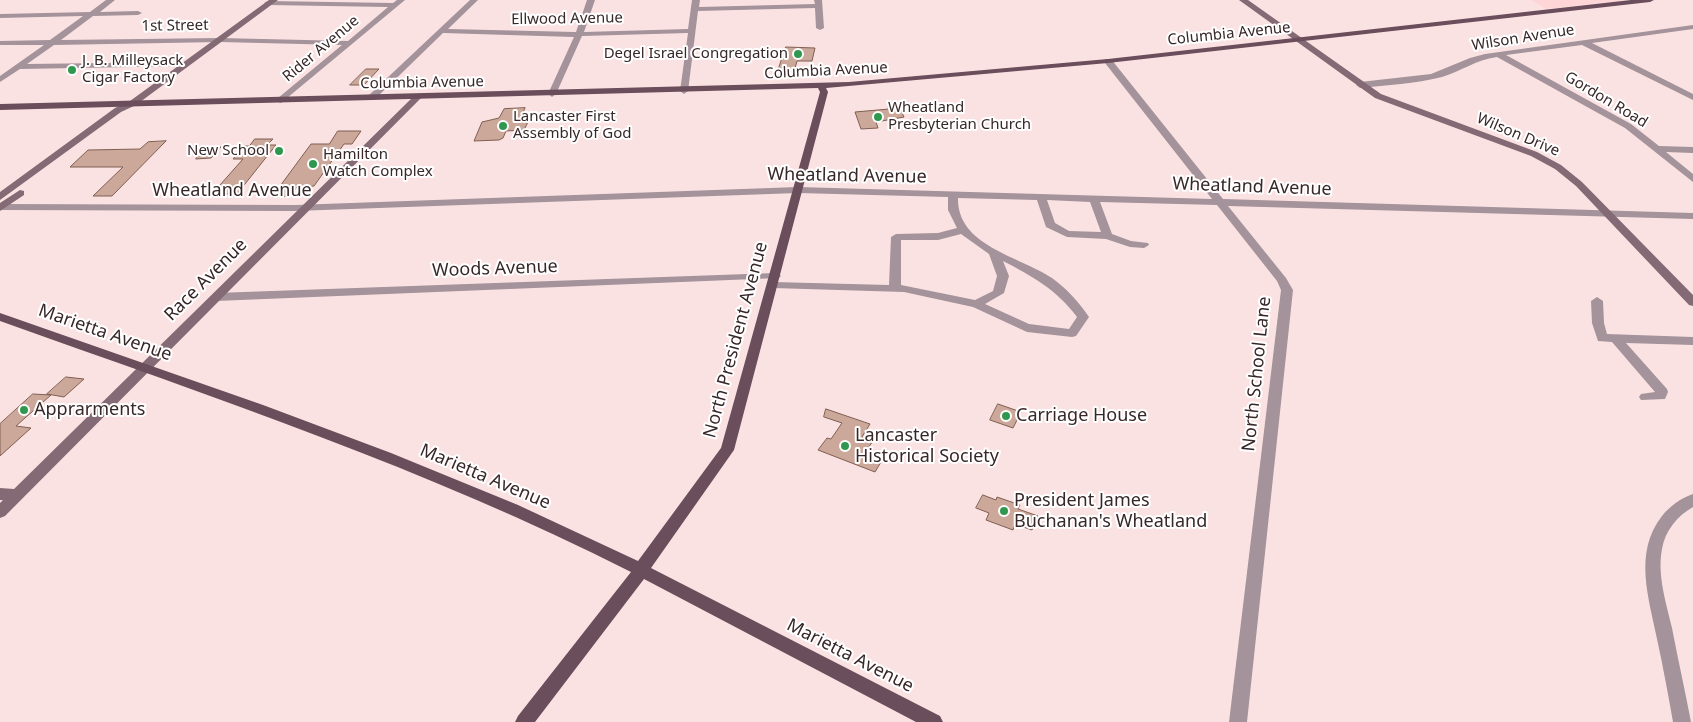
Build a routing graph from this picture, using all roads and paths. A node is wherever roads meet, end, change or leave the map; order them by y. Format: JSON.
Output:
{"nodes":[{"id":1,"x":111,"y":0,"type":"edge"},
{"id":2,"x":474,"y":0,"type":"edge"},
{"id":3,"x":591,"y":0,"type":"edge"},
{"id":4,"x":696,"y":0,"type":"edge"},
{"id":5,"x":1244,"y":0,"type":"edge"},
{"id":6,"x":1650,"y":0,"type":"edge"},
{"id":7,"x":270,"y":1,"type":"edge"},
{"id":8,"x":398,"y":2,"type":"edge"},
{"id":9,"x":818,"y":3,"type":"edge"},
{"id":10,"x":694,"y":9,"type":"junction"},
{"id":11,"x":138,"y":13,"type":"dead end"},
{"id":12,"x":92,"y":14,"type":"junction"},
{"id":13,"x":0,"y":16,"type":"edge"},
{"id":14,"x":820,"y":28,"type":"dead end"},
{"id":15,"x":1690,"y":29,"type":"edge"},
{"id":16,"x":443,"y":31,"type":"junction"},
{"id":17,"x":692,"y":31,"type":"junction"},
{"id":18,"x":579,"y":34,"type":"junction"},
{"id":19,"x":220,"y":40,"type":"junction"},
{"id":20,"x":1300,"y":40,"type":"junction"},
{"id":21,"x":53,"y":42,"type":"junction"},
{"id":22,"x":0,"y":43,"type":"edge"},
{"id":23,"x":350,"y":43,"type":"junction"},
{"id":24,"x":1584,"y":43,"type":"junction"},
{"id":25,"x":1498,"y":54,"type":"junction"},
{"id":26,"x":1108,"y":61,"type":"junction"},
{"id":27,"x":186,"y":64,"type":"junction"},
{"id":28,"x":17,"y":67,"type":"junction"},
{"id":29,"x":0,"y":73,"type":"edge"},
{"id":30,"x":10,"y":73,"type":"junction"},
{"id":31,"x":0,"y":80,"type":"edge"},
{"id":32,"x":1360,"y":85,"type":"junction"},
{"id":33,"x":821,"y":86,"type":"junction"},
{"id":34,"x":684,"y":91,"type":"junction"},
{"id":35,"x":552,"y":94,"type":"junction"},
{"id":36,"x":1693,"y":96,"type":"edge"},
{"id":37,"x":418,"y":97,"type":"junction"},
{"id":38,"x":371,"y":98,"type":"junction"},
{"id":39,"x":281,"y":100,"type":"junction"},
{"id":40,"x":133,"y":103,"type":"junction"},
{"id":41,"x":0,"y":107,"type":"edge"},
{"id":42,"x":1657,"y":149,"type":"junction"},
{"id":43,"x":1693,"y":150,"type":"edge"},
{"id":44,"x":1693,"y":179,"type":"edge"},
{"id":45,"x":798,"y":190,"type":"junction"},
{"id":46,"x":953,"y":194,"type":"junction"},
{"id":47,"x":1041,"y":197,"type":"junction"},
{"id":48,"x":1094,"y":198,"type":"junction"},
{"id":49,"x":1220,"y":202,"type":"junction"},
{"id":50,"x":0,"y":205,"type":"edge"},
{"id":51,"x":307,"y":207,"type":"junction"},
{"id":52,"x":1607,"y":214,"type":"junction"},
{"id":53,"x":1693,"y":216,"type":"edge"},
{"id":54,"x":962,"y":230,"type":"junction"},
{"id":55,"x":1107,"y":236,"type":"junction"},
{"id":56,"x":1144,"y":245,"type":"dead end"},
{"id":57,"x":992,"y":250,"type":"junction"},
{"id":58,"x":774,"y":281,"type":"junction"},
{"id":59,"x":895,"y":289,"type":"junction"},
{"id":60,"x":216,"y":298,"type":"junction"},
{"id":61,"x":1597,"y":301,"type":"dead end"},
{"id":62,"x":1693,"y":302,"type":"edge"},
{"id":63,"x":976,"y":304,"type":"junction"},
{"id":64,"x":0,"y":317,"type":"edge"},
{"id":65,"x":1616,"y":339,"type":"junction"},
{"id":66,"x":1693,"y":341,"type":"edge"},
{"id":67,"x":145,"y":368,"type":"junction"},
{"id":68,"x":1646,"y":397,"type":"dead end"},
{"id":69,"x":0,"y":494,"type":"edge"},
{"id":70,"x":17,"y":495,"type":"junction"},
{"id":71,"x":1693,"y":500,"type":"edge"},
{"id":72,"x":0,"y":512,"type":"edge"},
{"id":73,"x":640,"y":571,"type":"junction"},
{"id":74,"x":524,"y":722,"type":"edge"},
{"id":75,"x":934,"y":722,"type":"edge"},
{"id":76,"x":1238,"y":722,"type":"edge"},
{"id":77,"x":1682,"y":722,"type":"edge"}],
"edges":[{"from":1,"to":12,"type":"street"},
{"from":2,"to":16,"type":"street"},
{"from":3,"to":18,"type":"street"},
{"from":4,"to":10,"type":"street"},
{"from":5,"to":20,"type":"street","name":"Wilson Drive"},
{"from":6,"to":20,"type":"main road","name":"Columbia Avenue"},
{"from":7,"to":8,"type":"street"},
{"from":7,"to":19,"type":"street"},
{"from":8,"to":23,"type":"street","name":"Rider Avenue"},
{"from":9,"to":10,"type":"street"},
{"from":9,"to":14,"type":"street"},
{"from":10,"to":17,"type":"street"},
{"from":11,"to":12,"type":"street"},
{"from":12,"to":13,"type":"street"},
{"from":12,"to":21,"type":"street"},
{"from":15,"to":24,"type":"street","name":"Wilson Avenue"},
{"from":16,"to":18,"type":"street","name":"Ellwood Avenue"},
{"from":16,"to":38,"type":"street"},
{"from":17,"to":18,"type":"street","name":"Ellwood Avenue"},
{"from":17,"to":34,"type":"street"},
{"from":18,"to":35,"type":"street"},
{"from":19,"to":21,"type":"street","name":"1st Street"},
{"from":19,"to":23,"type":"street","name":"1st Street"},
{"from":19,"to":27,"type":"street"},
{"from":20,"to":26,"type":"main road","name":"Columbia Avenue"},
{"from":20,"to":32,"type":"street","name":"Wilson Drive"},
{"from":21,"to":22,"type":"street","name":"1st Street"},
{"from":21,"to":28,"type":"street"},
{"from":23,"to":39,"type":"street","name":"Rider Avenue"},
{"from":24,"to":25,"type":"street","name":"Wilson Avenue"},
{"from":24,"to":36,"type":"street"},
{"from":25,"to":32,"type":"street","name":"Wilson Avenue"},
{"from":25,"to":42,"type":"street","name":"Gordon Road"},
{"from":26,"to":33,"type":"main road","name":"Columbia Avenue"},
{"from":26,"to":49,"type":"street","name":"North School Lane"},
{"from":27,"to":28,"type":"street"},
{"from":27,"to":40,"type":"street"},
{"from":28,"to":30,"type":"street"},
{"from":29,"to":30,"type":"street"},
{"from":30,"to":31,"type":"street"},
{"from":32,"to":52,"type":"street","name":"Wilson Drive"},
{"from":33,"to":34,"type":"main road","name":"Columbia Avenue"},
{"from":33,"to":45,"type":"main road","name":"North President Avenue"},
{"from":34,"to":35,"type":"main road","name":"Columbia Avenue"},
{"from":35,"to":37,"type":"main road","name":"Columbia Avenue"},
{"from":37,"to":38,"type":"main road","name":"Columbia Avenue"},
{"from":37,"to":51,"type":"street","name":"Race Avenue"},
{"from":38,"to":39,"type":"main road","name":"Columbia Avenue"},
{"from":39,"to":40,"type":"main road","name":"Columbia Avenue"},
{"from":40,"to":41,"type":"main road","name":"Columbia Avenue"},
{"from":40,"to":50,"type":"street"},
{"from":42,"to":43,"type":"street"},
{"from":42,"to":44,"type":"street","name":"Gordon Road"},
{"from":45,"to":46,"type":"street","name":"Wheatland Avenue"},
{"from":45,"to":51,"type":"street","name":"Wheatland Avenue"},
{"from":45,"to":58,"type":"main road","name":"North President Avenue"},
{"from":46,"to":47,"type":"street","name":"Wheatland Avenue"},
{"from":46,"to":54,"type":"street"},
{"from":47,"to":48,"type":"street","name":"Wheatland Avenue"},
{"from":47,"to":55,"type":"street"},
{"from":48,"to":49,"type":"street","name":"Wheatland Avenue"},
{"from":48,"to":55,"type":"street"},
{"from":49,"to":52,"type":"street","name":"Wheatland Avenue"},
{"from":49,"to":76,"type":"street","name":"North School Lane"},
{"from":50,"to":51,"type":"street","name":"Wheatland Avenue"},
{"from":51,"to":60,"type":"street","name":"Race Avenue"},
{"from":52,"to":53,"type":"street","name":"Wheatland Avenue"},
{"from":52,"to":62,"type":"street","name":"Wilson Drive"},
{"from":54,"to":57,"type":"street"},
{"from":54,"to":59,"type":"street"},
{"from":55,"to":56,"type":"street"},
{"from":57,"to":63,"type":"street"},
{"from":57,"to":63,"type":"street","name":"Woods Avenue"},
{"from":58,"to":59,"type":"street","name":"Woods Avenue"},
{"from":58,"to":60,"type":"street","name":"Woods Avenue"},
{"from":58,"to":73,"type":"main road","name":"North President Avenue"},
{"from":59,"to":63,"type":"street","name":"Woods Avenue"},
{"from":60,"to":67,"type":"street","name":"Race Avenue"},
{"from":61,"to":65,"type":"street"},
{"from":64,"to":67,"type":"main road","name":"Marietta Avenue"},
{"from":65,"to":66,"type":"street"},
{"from":65,"to":68,"type":"street"},
{"from":67,"to":70,"type":"street","name":"Race Avenue"},
{"from":67,"to":73,"type":"main road","name":"Marietta Avenue"},
{"from":69,"to":70,"type":"street"},
{"from":70,"to":72,"type":"street","name":"Race Avenue"},
{"from":71,"to":77,"type":"street"},
{"from":73,"to":74,"type":"main road","name":"North President Avenue"},
{"from":73,"to":75,"type":"main road","name":"Marietta Avenue"}]}
